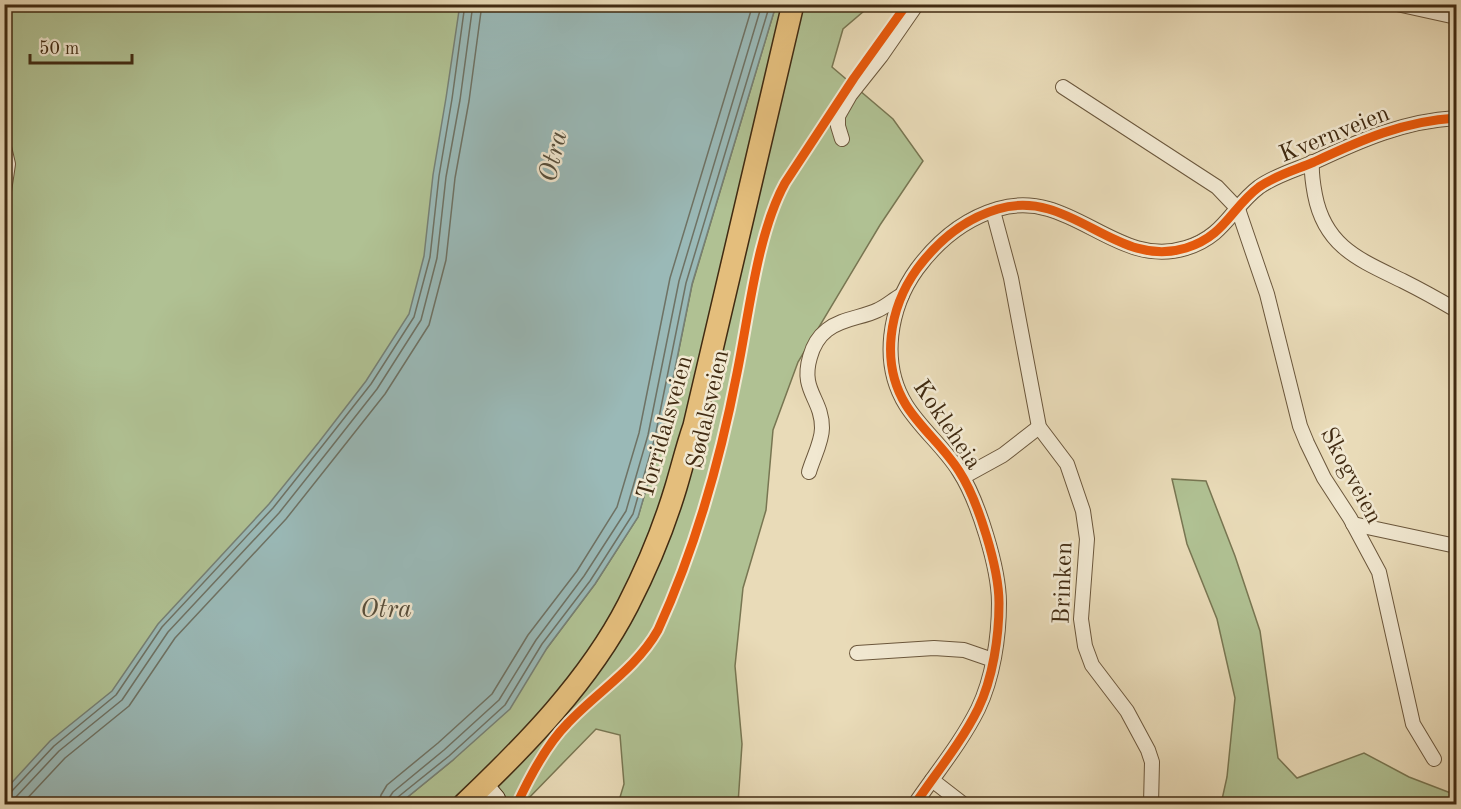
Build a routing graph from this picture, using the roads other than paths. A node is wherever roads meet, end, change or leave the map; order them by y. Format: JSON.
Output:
{"nodes":[{"id":1,"x":794,"y":4,"type":"edge"},
{"id":2,"x":917,"y":4,"type":"edge"},
{"id":3,"x":1397,"y":4,"type":"edge"},
{"id":4,"x":1456,"y":17,"type":"edge"},
{"id":5,"x":1063,"y":87,"type":"dead end"},
{"id":6,"x":1456,"y":118,"type":"edge"},
{"id":7,"x":842,"y":139,"type":"dead end"},
{"id":8,"x":4,"y":147,"type":"edge"},
{"id":9,"x":1312,"y":162,"type":"junction"},
{"id":10,"x":4,"y":191,"type":"edge"},
{"id":11,"x":1238,"y":209,"type":"junction"},
{"id":12,"x":993,"y":211,"type":"junction"},
{"id":13,"x":902,"y":295,"type":"junction"},
{"id":14,"x":1456,"y":310,"type":"edge"},
{"id":15,"x":1039,"y":427,"type":"junction"},
{"id":16,"x":809,"y":472,"type":"dead end"},
{"id":17,"x":963,"y":477,"type":"junction"},
{"id":18,"x":1353,"y":525,"type":"junction"},
{"id":19,"x":1456,"y":546,"type":"edge"},
{"id":20,"x":857,"y":653,"type":"dead end"},
{"id":21,"x":993,"y":660,"type":"junction"},
{"id":22,"x":1434,"y":759,"type":"dead end"},
{"id":23,"x":932,"y":780,"type":"junction"},
{"id":24,"x":484,"y":786,"type":"junction"},
{"id":25,"x":466,"y":804,"type":"edge"},
{"id":26,"x":497,"y":804,"type":"edge"},
{"id":27,"x":915,"y":804,"type":"edge"},
{"id":28,"x":963,"y":804,"type":"edge"},
{"id":29,"x":1151,"y":804,"type":"edge"}],
"edges":[{"from":1,"to":24,"type":"main road","name":"Torridalsveien"},
{"from":2,"to":7,"type":"street"},
{"from":3,"to":4,"type":"street"},
{"from":5,"to":11,"type":"street"},
{"from":6,"to":9,"type":"street","name":"Kvernveien"},
{"from":8,"to":10,"type":"street"},
{"from":9,"to":11,"type":"street","name":"Kvernveien"},
{"from":9,"to":14,"type":"street"},
{"from":11,"to":12,"type":"street","name":"Kokleheia"},
{"from":11,"to":18,"type":"street","name":"Skogveien"},
{"from":12,"to":13,"type":"street","name":"Kokleheia"},
{"from":12,"to":15,"type":"street","name":"Brinken"},
{"from":13,"to":16,"type":"street","name":"Kokleheia"},
{"from":13,"to":17,"type":"street","name":"Kokleheia"},
{"from":15,"to":17,"type":"street"},
{"from":15,"to":29,"type":"street","name":"Brinken"},
{"from":17,"to":21,"type":"street","name":"Kokleheia"},
{"from":18,"to":19,"type":"street"},
{"from":18,"to":22,"type":"street","name":"Skogveien"},
{"from":20,"to":21,"type":"street"},
{"from":21,"to":23,"type":"street","name":"Kokleheia"},
{"from":23,"to":27,"type":"street","name":"Kokleheia"},
{"from":23,"to":28,"type":"street"},
{"from":24,"to":25,"type":"main road","name":"Torridalsveien"},
{"from":24,"to":26,"type":"street"}]}
